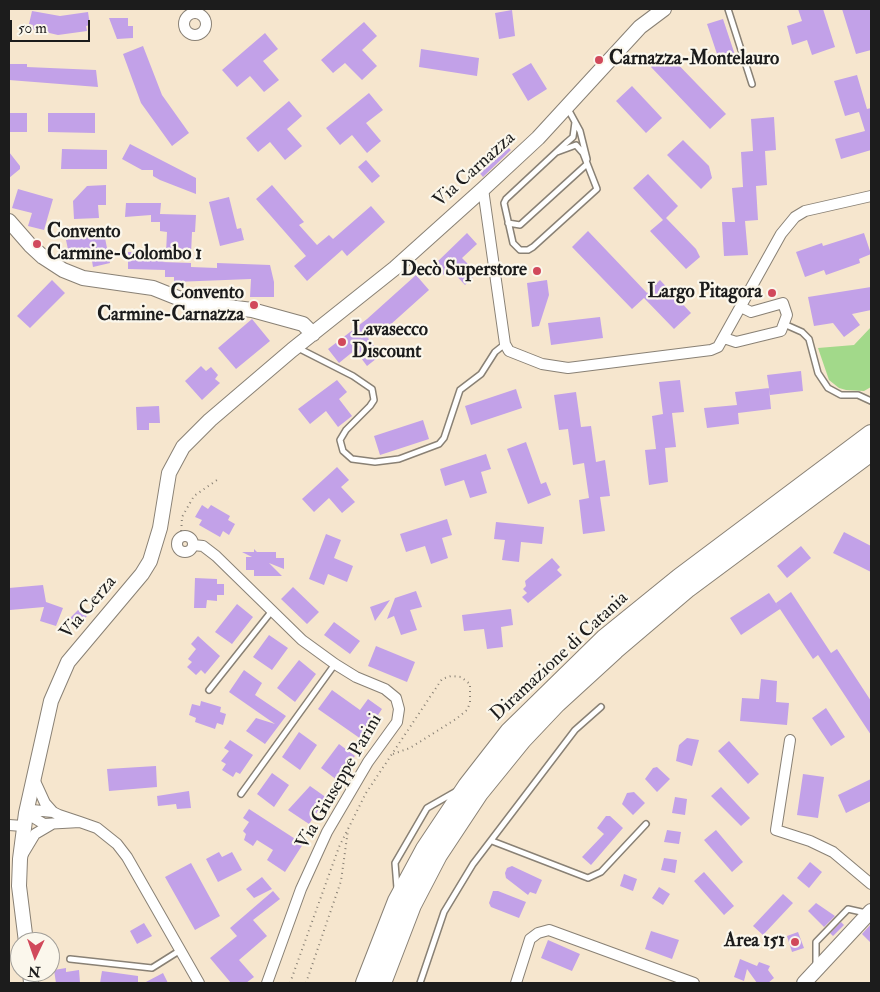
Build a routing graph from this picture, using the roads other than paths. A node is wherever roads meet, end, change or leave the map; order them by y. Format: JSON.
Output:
{"nodes":[{"id":1,"x":664,"y":9,"type":"edge"},
{"id":2,"x":670,"y":9,"type":"edge"},
{"id":3,"x":728,"y":9,"type":"edge"},
{"id":4,"x":648,"y":19,"type":"junction"},
{"id":5,"x":752,"y":84,"type":"dead end"},
{"id":6,"x":567,"y":106,"type":"junction"},
{"id":7,"x":575,"y":122,"type":"junction"},
{"id":8,"x":557,"y":152,"type":"junction"},
{"id":9,"x":588,"y":164,"type":"junction"},
{"id":10,"x":483,"y":189,"type":"junction"},
{"id":11,"x":871,"y":196,"type":"edge"},
{"id":12,"x":9,"y":221,"type":"edge"},
{"id":13,"x":508,"y":223,"type":"junction"},
{"id":14,"x":741,"y":307,"type":"junction"},
{"id":15,"x":783,"y":324,"type":"junction"},
{"id":16,"x":313,"y":334,"type":"junction"},
{"id":17,"x":724,"y":338,"type":"junction"},
{"id":18,"x":505,"y":344,"type":"junction"},
{"id":19,"x":294,"y":348,"type":"junction"},
{"id":20,"x":871,"y":401,"type":"edge"},
{"id":21,"x":871,"y":434,"type":"edge"},
{"id":22,"x":871,"y":452,"type":"edge"},
{"id":23,"x":180,"y":536,"type":"road end"},
{"id":24,"x":272,"y":612,"type":"junction"},
{"id":25,"x":335,"y":664,"type":"junction"},
{"id":26,"x":209,"y":690,"type":"dead end"},
{"id":27,"x":601,"y":707,"type":"dead end"},
{"id":28,"x":790,"y":740,"type":"dead end"},
{"id":29,"x":34,"y":780,"type":"junction"},
{"id":30,"x":241,"y":794,"type":"dead end"},
{"id":31,"x":53,"y":812,"type":"junction"},
{"id":32,"x":24,"y":820,"type":"junction"},
{"id":33,"x":80,"y":822,"type":"junction"},
{"id":34,"x":54,"y":824,"type":"junction"},
{"id":35,"x":646,"y":824,"type":"dead end"},
{"id":36,"x":9,"y":825,"type":"edge"},
{"id":37,"x":492,"y":840,"type":"junction"},
{"id":38,"x":20,"y":859,"type":"junction"},
{"id":39,"x":871,"y":884,"type":"edge"},
{"id":40,"x":870,"y":912,"type":"edge"},
{"id":41,"x":25,"y":932,"type":"edge"},
{"id":42,"x":178,"y":952,"type":"junction"},
{"id":43,"x":70,"y":959,"type":"dead end"},
{"id":44,"x":816,"y":970,"type":"junction"},
{"id":45,"x":198,"y":983,"type":"edge"},
{"id":46,"x":266,"y":983,"type":"edge"},
{"id":47,"x":365,"y":983,"type":"edge"},
{"id":48,"x":382,"y":983,"type":"edge"},
{"id":49,"x":420,"y":983,"type":"edge"},
{"id":50,"x":516,"y":983,"type":"edge"},
{"id":51,"x":694,"y":983,"type":"edge"},
{"id":52,"x":804,"y":983,"type":"edge"}],
"edges":[{"from":1,"to":4,"type":"main road"},
{"from":2,"to":4,"type":"main road"},
{"from":3,"to":5,"type":"lane"},
{"from":4,"to":6,"type":"main road","name":"Via Carnazza"},
{"from":6,"to":7,"type":"lane"},
{"from":6,"to":10,"type":"main road","name":"Via Carnazza"},
{"from":7,"to":8,"type":"lane"},
{"from":7,"to":9,"type":"lane"},
{"from":8,"to":9,"type":"lane"},
{"from":8,"to":13,"type":"lane"},
{"from":9,"to":13,"type":"lane"},
{"from":9,"to":13,"type":"lane"},
{"from":10,"to":16,"type":"main road","name":"Via Carnazza"},
{"from":10,"to":18,"type":"street"},
{"from":11,"to":14,"type":"street"},
{"from":12,"to":16,"type":"main road"},
{"from":14,"to":15,"type":"street"},
{"from":14,"to":17,"type":"street"},
{"from":15,"to":17,"type":"street"},
{"from":15,"to":20,"type":"lane"},
{"from":16,"to":19,"type":"main road","name":"Via Carnazza"},
{"from":17,"to":18,"type":"street"},
{"from":18,"to":19,"type":"lane"},
{"from":19,"to":29,"type":"main road","name":"Via Cerza"},
{"from":21,"to":47,"type":"highway","name":"Diramazione di Catania"},
{"from":22,"to":48,"type":"highway","name":"Diramazione di Catania"},
{"from":23,"to":24,"type":"street","name":"Via Giuseppe Parini"},
{"from":24,"to":25,"type":"street","name":"Via Giuseppe Parini"},
{"from":24,"to":26,"type":"lane"},
{"from":25,"to":30,"type":"lane"},
{"from":25,"to":46,"type":"street","name":"Via Giuseppe Parini"},
{"from":27,"to":37,"type":"lane"},
{"from":28,"to":39,"type":"street"},
{"from":29,"to":31,"type":"street"},
{"from":29,"to":32,"type":"main road","name":"Via Cerza"},
{"from":31,"to":32,"type":"street"},
{"from":31,"to":33,"type":"street"},
{"from":32,"to":34,"type":"street"},
{"from":32,"to":36,"type":"street"},
{"from":32,"to":38,"type":"main road","name":"Via Cerza"},
{"from":33,"to":34,"type":"street"},
{"from":33,"to":42,"type":"street"},
{"from":34,"to":38,"type":"street"},
{"from":35,"to":37,"type":"lane"},
{"from":37,"to":49,"type":"lane"},
{"from":38,"to":41,"type":"main road","name":"Via Cerza"},
{"from":40,"to":44,"type":"main road"},
{"from":40,"to":44,"type":"lane"},
{"from":42,"to":43,"type":"lane"},
{"from":42,"to":45,"type":"street"},
{"from":44,"to":52,"type":"main road"},
{"from":50,"to":51,"type":"street"}]}
